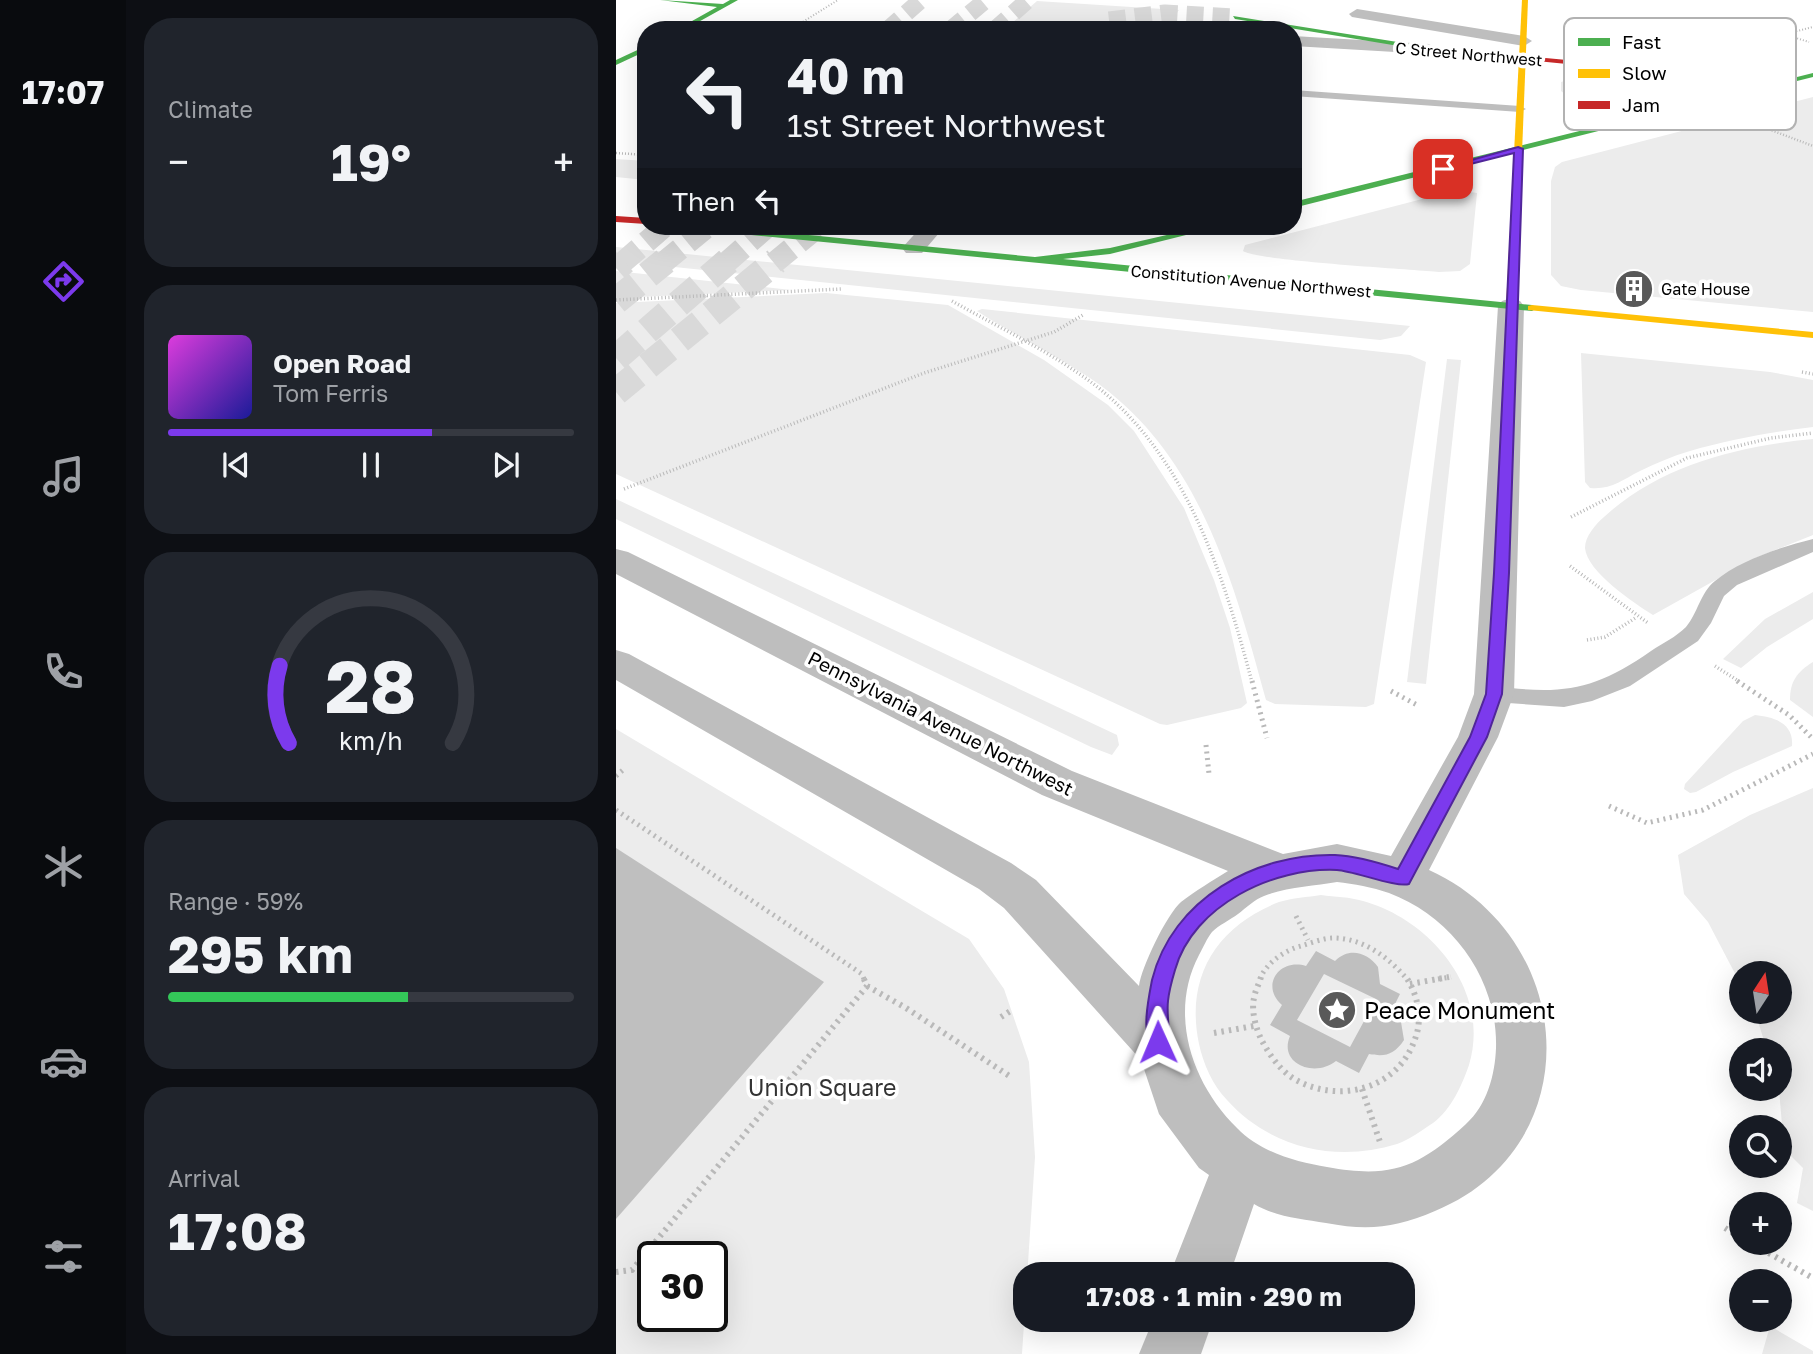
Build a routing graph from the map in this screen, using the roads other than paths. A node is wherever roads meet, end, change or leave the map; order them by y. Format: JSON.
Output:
{"nodes":[{"id":1,"x":663,"y":0,"type":"edge"},
{"id":2,"x":1525,"y":0,"type":"edge"},
{"id":3,"x":729,"y":3,"type":"edge"},
{"id":4,"x":1357,"y":14,"type":"dead end"},
{"id":5,"x":1235,"y":17,"type":"tunnel mouth"},
{"id":6,"x":696,"y":21,"type":"edge"},
{"id":7,"x":1259,"y":21,"type":"edge"},
{"id":8,"x":1302,"y":28,"type":"edge"},
{"id":9,"x":1302,"y":42,"type":"edge"},
{"id":10,"x":1429,"y":49,"type":"junction"},
{"id":11,"x":1523,"y":49,"type":"junction"},
{"id":12,"x":637,"y":52,"type":"edge"},
{"id":13,"x":1564,"y":53,"type":"edge"},
{"id":14,"x":616,"y":63,"type":"edge"},
{"id":15,"x":1813,"y":74,"type":"edge"},
{"id":16,"x":1796,"y":78,"type":"edge"},
{"id":17,"x":1302,"y":94,"type":"edge"},
{"id":18,"x":1520,"y":109,"type":"junction"},
{"id":19,"x":1593,"y":130,"type":"edge"},
{"id":20,"x":1518,"y":149,"type":"junction"},
{"id":21,"x":1302,"y":203,"type":"edge"},
{"id":22,"x":616,"y":219,"type":"edge"},
{"id":23,"x":637,"y":220,"type":"edge"},
{"id":24,"x":782,"y":235,"type":"edge"},
{"id":25,"x":926,"y":235,"type":"edge"},
{"id":26,"x":1178,"y":235,"type":"edge"},
{"id":27,"x":914,"y":248,"type":"junction"},
{"id":28,"x":1031,"y":260,"type":"junction"},
{"id":29,"x":1511,"y":306,"type":"junction"},
{"id":30,"x":1813,"y":335,"type":"edge"},
{"id":31,"x":1813,"y":545,"type":"edge"},
{"id":32,"x":616,"y":559,"type":"edge"},
{"id":33,"x":616,"y":663,"type":"edge"},
{"id":34,"x":1494,"y":694,"type":"junction"},
{"id":35,"x":1273,"y":870,"type":"junction"},
{"id":36,"x":1402,"y":878,"type":"junction"},
{"id":37,"x":1158,"y":1042,"type":"junction"},
{"id":38,"x":1240,"y":1166,"type":"junction"},
{"id":39,"x":1204,"y":1262,"type":"edge"},
{"id":40,"x":1178,"y":1332,"type":"edge"},
{"id":41,"x":1170,"y":1354,"type":"edge"}],
"edges":[{"from":1,"to":3,"type":"main road"},
{"from":2,"to":11,"type":"main road"},
{"from":3,"to":6,"type":"main road"},
{"from":4,"to":11,"type":"street"},
{"from":5,"to":7,"type":"main road"},
{"from":8,"to":10,"type":"main road"},
{"from":9,"to":10,"type":"street","name":"C Street Northwest"},
{"from":10,"to":11,"type":"main road","name":"C Street Northwest"},
{"from":11,"to":13,"type":"main road","name":"C Street Northwest"},
{"from":11,"to":18,"type":"main road"},
{"from":12,"to":14,"type":"main road"},
{"from":15,"to":16,"type":"main road"},
{"from":17,"to":18,"type":"lane"},
{"from":18,"to":20,"type":"main road"},
{"from":19,"to":20,"type":"main road"},
{"from":20,"to":21,"type":"main road"},
{"from":20,"to":29,"type":"main road"},
{"from":22,"to":23,"type":"main road"},
{"from":24,"to":27,"type":"main road","name":"Constitution Avenue Northwest"},
{"from":25,"to":27,"type":"street"},
{"from":26,"to":28,"type":"main road"},
{"from":27,"to":28,"type":"main road","name":"Constitution Avenue Northwest"},
{"from":28,"to":29,"type":"main road","name":"Constitution Avenue Northwest"},
{"from":29,"to":30,"type":"main road","name":"Constitution Avenue Northwest"},
{"from":29,"to":34,"type":"street"},
{"from":31,"to":34,"type":"lane"},
{"from":32,"to":35,"type":"street","name":"Pennsylvania Avenue Northwest"},
{"from":33,"to":37,"type":"street"},
{"from":34,"to":36,"type":"street"},
{"from":35,"to":36,"type":"street"},
{"from":35,"to":37,"type":"street"},
{"from":36,"to":38,"type":"street"},
{"from":37,"to":38,"type":"street"},
{"from":38,"to":39,"type":"street"},
{"from":40,"to":41,"type":"street"}]}
